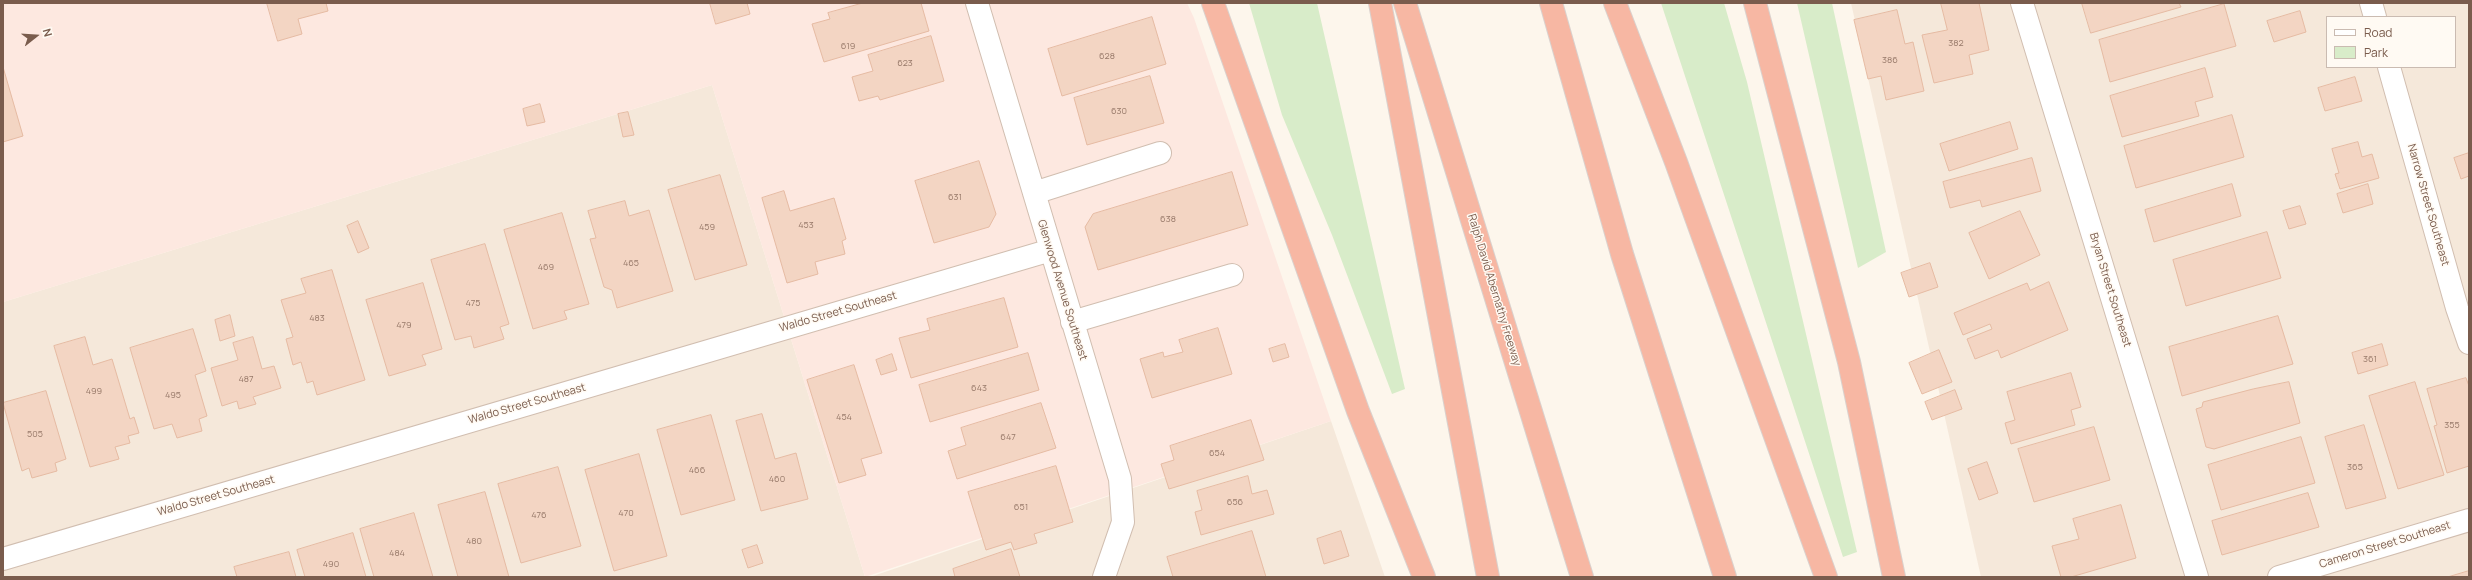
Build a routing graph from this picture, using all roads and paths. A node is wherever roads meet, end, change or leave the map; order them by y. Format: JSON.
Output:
{"nodes":[{"id":1,"x":977,"y":3,"type":"edge"},
{"id":2,"x":1213,"y":3,"type":"edge"},
{"id":3,"x":1380,"y":3,"type":"edge"},
{"id":4,"x":1405,"y":3,"type":"edge"},
{"id":5,"x":1550,"y":3,"type":"edge"},
{"id":6,"x":1615,"y":3,"type":"edge"},
{"id":7,"x":1755,"y":3,"type":"edge"},
{"id":8,"x":2022,"y":3,"type":"edge"},
{"id":9,"x":2371,"y":3,"type":"edge"},
{"id":10,"x":2375,"y":16,"type":"edge"},
{"id":11,"x":2389,"y":68,"type":"edge"},
{"id":12,"x":1160,"y":153,"type":"dead end"},
{"id":13,"x":1034,"y":193,"type":"junction"},
{"id":14,"x":1051,"y":250,"type":"junction"},
{"id":15,"x":1232,"y":275,"type":"dead end"},
{"id":16,"x":1072,"y":322,"type":"junction"},
{"id":17,"x":2469,"y":343,"type":"edge"},
{"id":18,"x":2469,"y":520,"type":"edge"},
{"id":19,"x":3,"y":560,"type":"edge"},
{"id":20,"x":1104,"y":577,"type":"edge"},
{"id":21,"x":1424,"y":577,"type":"edge"},
{"id":22,"x":1488,"y":577,"type":"edge"},
{"id":23,"x":1582,"y":577,"type":"edge"},
{"id":24,"x":1725,"y":577,"type":"edge"},
{"id":25,"x":1826,"y":577,"type":"edge"},
{"id":26,"x":1894,"y":577,"type":"edge"},
{"id":27,"x":2197,"y":577,"type":"edge"},
{"id":28,"x":2279,"y":577,"type":"edge"}],
"edges":[{"from":1,"to":13,"type":"street","name":"Glenwood Avenue Southeast"},
{"from":2,"to":21,"type":"highway"},
{"from":3,"to":22,"type":"highway"},
{"from":4,"to":23,"type":"highway","name":"Ralph David Abernathy Freeway"},
{"from":5,"to":24,"type":"highway"},
{"from":6,"to":25,"type":"highway"},
{"from":7,"to":26,"type":"highway"},
{"from":8,"to":27,"type":"street","name":"Bryan Street Southeast"},
{"from":9,"to":10,"type":"street"},
{"from":11,"to":17,"type":"street","name":"Narrow Street Southeast"},
{"from":12,"to":13,"type":"street"},
{"from":13,"to":14,"type":"street","name":"Glenwood Avenue Southeast"},
{"from":14,"to":16,"type":"street","name":"Glenwood Avenue Southeast"},
{"from":14,"to":19,"type":"street","name":"Waldo Street Southeast"},
{"from":15,"to":16,"type":"street"},
{"from":16,"to":20,"type":"street","name":"Glenwood Avenue Southeast"},
{"from":18,"to":28,"type":"street","name":"Cameron Street Southeast"}]}
